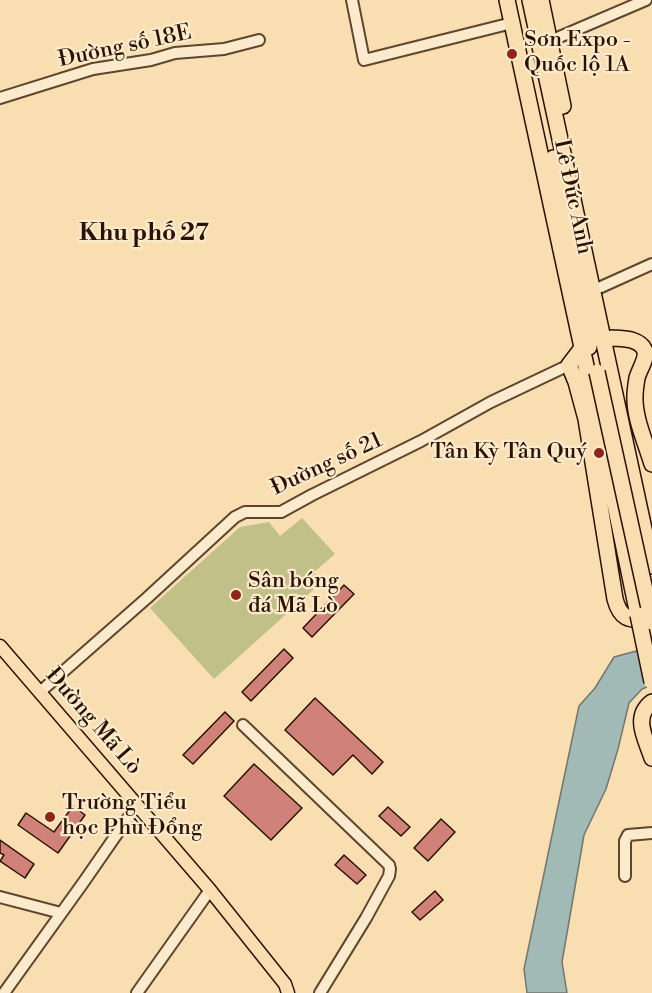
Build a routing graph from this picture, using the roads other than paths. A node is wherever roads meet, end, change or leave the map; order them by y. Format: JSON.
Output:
{"nodes":[{"id":1,"x":352,"y":0,"type":"edge"},
{"id":2,"x":507,"y":0,"type":"edge"},
{"id":3,"x":519,"y":0,"type":"edge"},
{"id":4,"x":530,"y":0,"type":"edge"},
{"id":5,"x":541,"y":0,"type":"edge"},
{"id":6,"x":646,"y":0,"type":"edge"},
{"id":7,"x":512,"y":23,"type":"junction"},
{"id":8,"x":259,"y":40,"type":"dead end"},
{"id":9,"x":544,"y":43,"type":"junction"},
{"id":10,"x":0,"y":98,"type":"edge"},
{"id":11,"x":652,"y":264,"type":"edge"},
{"id":12,"x":597,"y":288,"type":"junction"},
{"id":13,"x":612,"y":338,"type":"junction"},
{"id":14,"x":587,"y":347,"type":"junction"},
{"id":15,"x":569,"y":365,"type":"junction"},
{"id":16,"x":603,"y":371,"type":"junction"},
{"id":17,"x":652,"y":464,"type":"edge"},
{"id":18,"x":652,"y":532,"type":"edge"},
{"id":19,"x":652,"y":566,"type":"edge"},
{"id":20,"x":647,"y":618,"type":"edge"},
{"id":21,"x":0,"y":646,"type":"edge"},
{"id":22,"x":652,"y":682,"type":"edge"},
{"id":23,"x":40,"y":692,"type":"junction"},
{"id":24,"x":652,"y":702,"type":"edge"},
{"id":25,"x":243,"y":725,"type":"dead end"},
{"id":26,"x":652,"y":758,"type":"edge"},
{"id":27,"x":137,"y":805,"type":"junction"},
{"id":28,"x":652,"y":832,"type":"edge"},
{"id":29,"x":625,"y":876,"type":"dead end"},
{"id":30,"x":210,"y":890,"type":"junction"},
{"id":31,"x":0,"y":897,"type":"edge"},
{"id":32,"x":61,"y":913,"type":"junction"},
{"id":33,"x":4,"y":993,"type":"edge"},
{"id":34,"x":137,"y":993,"type":"edge"},
{"id":35,"x":288,"y":993,"type":"edge"},
{"id":36,"x":320,"y":993,"type":"edge"}],
"edges":[{"from":1,"to":7,"type":"street"},
{"from":2,"to":7,"type":"highway","name":"Lê Đức Anh"},
{"from":3,"to":14,"type":"highway","name":"Lê Đức Anh"},
{"from":4,"to":9,"type":"highway","name":"Lê Đức Anh"},
{"from":5,"to":9,"type":"highway","name":"Lê Đức Anh"},
{"from":6,"to":9,"type":"street"},
{"from":7,"to":14,"type":"highway","name":"Lê Đức Anh"},
{"from":8,"to":10,"type":"street","name":"Đường số 18E"},
{"from":9,"to":12,"type":"highway","name":"Lê Đức Anh"},
{"from":11,"to":12,"type":"street"},
{"from":12,"to":13,"type":"highway","name":"Lê Đức Anh"},
{"from":12,"to":16,"type":"highway","name":"Lê Đức Anh"},
{"from":13,"to":17,"type":"highway"},
{"from":13,"to":18,"type":"highway","name":"Lê Đức Anh"},
{"from":14,"to":15,"type":"highway"},
{"from":14,"to":16,"type":"highway","name":"Lê Đức Anh"},
{"from":14,"to":20,"type":"highway","name":"Lê Đức Anh"},
{"from":15,"to":20,"type":"highway"},
{"from":15,"to":23,"type":"street","name":"Đường số 21"},
{"from":16,"to":19,"type":"highway"},
{"from":16,"to":20,"type":"highway","bridge":true},
{"from":20,"to":22,"type":"highway","bridge":true},
{"from":21,"to":23,"type":"main road","name":"Đường Mã Lò"},
{"from":23,"to":27,"type":"main road","name":"Đường Mã Lò"},
{"from":24,"to":26,"type":"highway"},
{"from":25,"to":36,"type":"street"},
{"from":27,"to":30,"type":"main road","name":"Đường Mã Lò"},
{"from":27,"to":32,"type":"street"},
{"from":28,"to":29,"type":"street"},
{"from":30,"to":34,"type":"street"},
{"from":30,"to":35,"type":"main road","name":"Đường Mã Lò"},
{"from":31,"to":32,"type":"street"},
{"from":32,"to":33,"type":"street"}]}
